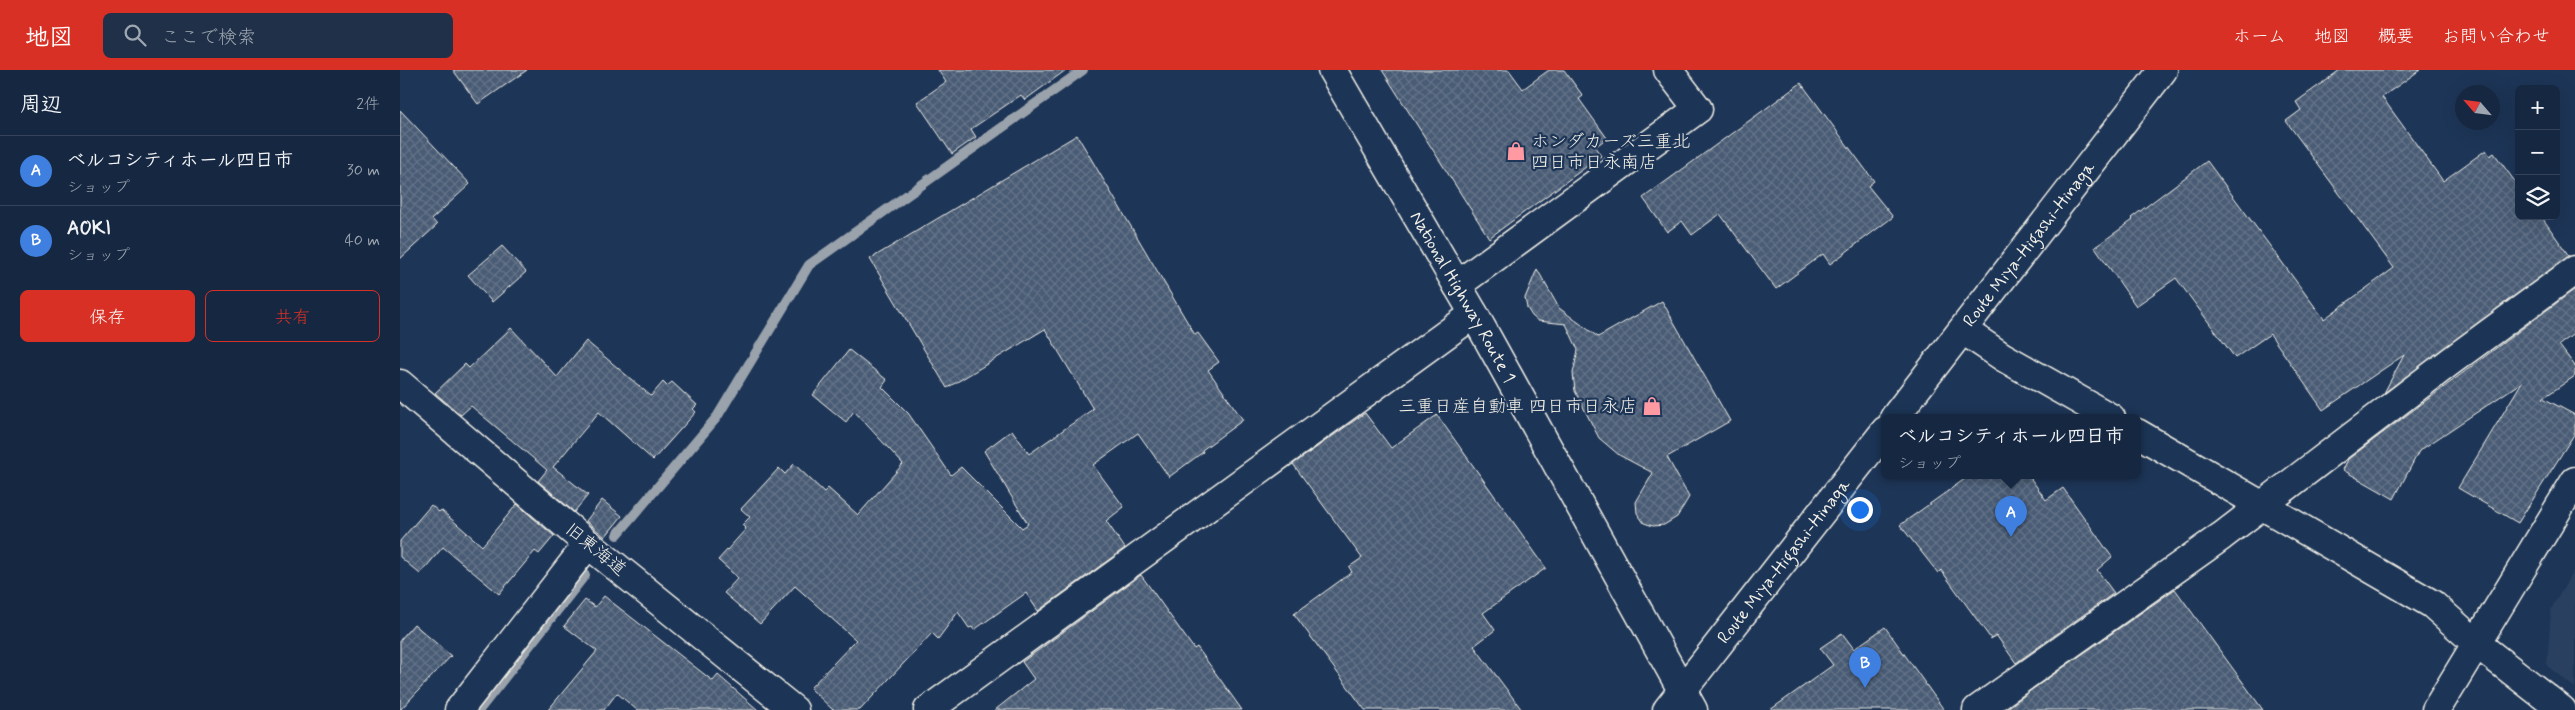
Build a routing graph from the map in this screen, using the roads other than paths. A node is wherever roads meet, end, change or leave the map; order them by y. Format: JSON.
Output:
{"nodes":[{"id":1,"x":1332,"y":70,"type":"edge"},
{"id":2,"x":1668,"y":70,"type":"edge"},
{"id":3,"x":2163,"y":70,"type":"edge"},
{"id":4,"x":2575,"y":270,"type":"edge"},
{"id":5,"x":1457,"y":285,"type":"junction"},
{"id":6,"x":1474,"y":314,"type":"junction"},
{"id":7,"x":1963,"y":330,"type":"junction"},
{"id":8,"x":400,"y":384,"type":"edge"},
{"id":9,"x":1897,"y":414,"type":"edge"},
{"id":10,"x":2104,"y":414,"type":"edge"},
{"id":11,"x":1881,"y":435,"type":"edge"},
{"id":12,"x":2141,"y":435,"type":"edge"},
{"id":13,"x":2575,"y":481,"type":"edge"},
{"id":14,"x":2261,"y":504,"type":"junction"},
{"id":15,"x":588,"y":544,"type":"junction"},
{"id":16,"x":2476,"y":643,"type":"junction"},
{"id":17,"x":1681,"y":704,"type":"edge"},
{"id":18,"x":459,"y":710,"type":"edge"},
{"id":19,"x":794,"y":710,"type":"edge"},
{"id":20,"x":928,"y":710,"type":"edge"},
{"id":21,"x":1977,"y":710,"type":"edge"},
{"id":22,"x":2436,"y":710,"type":"edge"},
{"id":23,"x":2562,"y":710,"type":"edge"}],
"edges":[{"from":1,"to":5,"type":"main road","name":"National Highway Route 1"},
{"from":2,"to":5,"type":"main road"},
{"from":3,"to":7,"type":"main road","name":"Route Miya-Higashi-Hinaga"},
{"from":4,"to":14,"type":"main road"},
{"from":5,"to":6,"type":"main road","name":"National Highway Route 1"},
{"from":6,"to":17,"type":"main road","name":"National Highway Route 1"},
{"from":6,"to":20,"type":"main road"},
{"from":7,"to":9,"type":"main road","name":"Route Miya-Higashi-Hinaga"},
{"from":7,"to":10,"type":"main road"},
{"from":8,"to":15,"type":"main road","name":"旧東海道"},
{"from":11,"to":17,"type":"main road","name":"Route Miya-Higashi-Hinaga"},
{"from":12,"to":14,"type":"main road"},
{"from":13,"to":16,"type":"main road"},
{"from":14,"to":16,"type":"main road"},
{"from":14,"to":21,"type":"main road"},
{"from":15,"to":18,"type":"main road"},
{"from":15,"to":19,"type":"main road","name":"旧東海道"},
{"from":16,"to":22,"type":"main road"},
{"from":16,"to":23,"type":"main road"}]}
